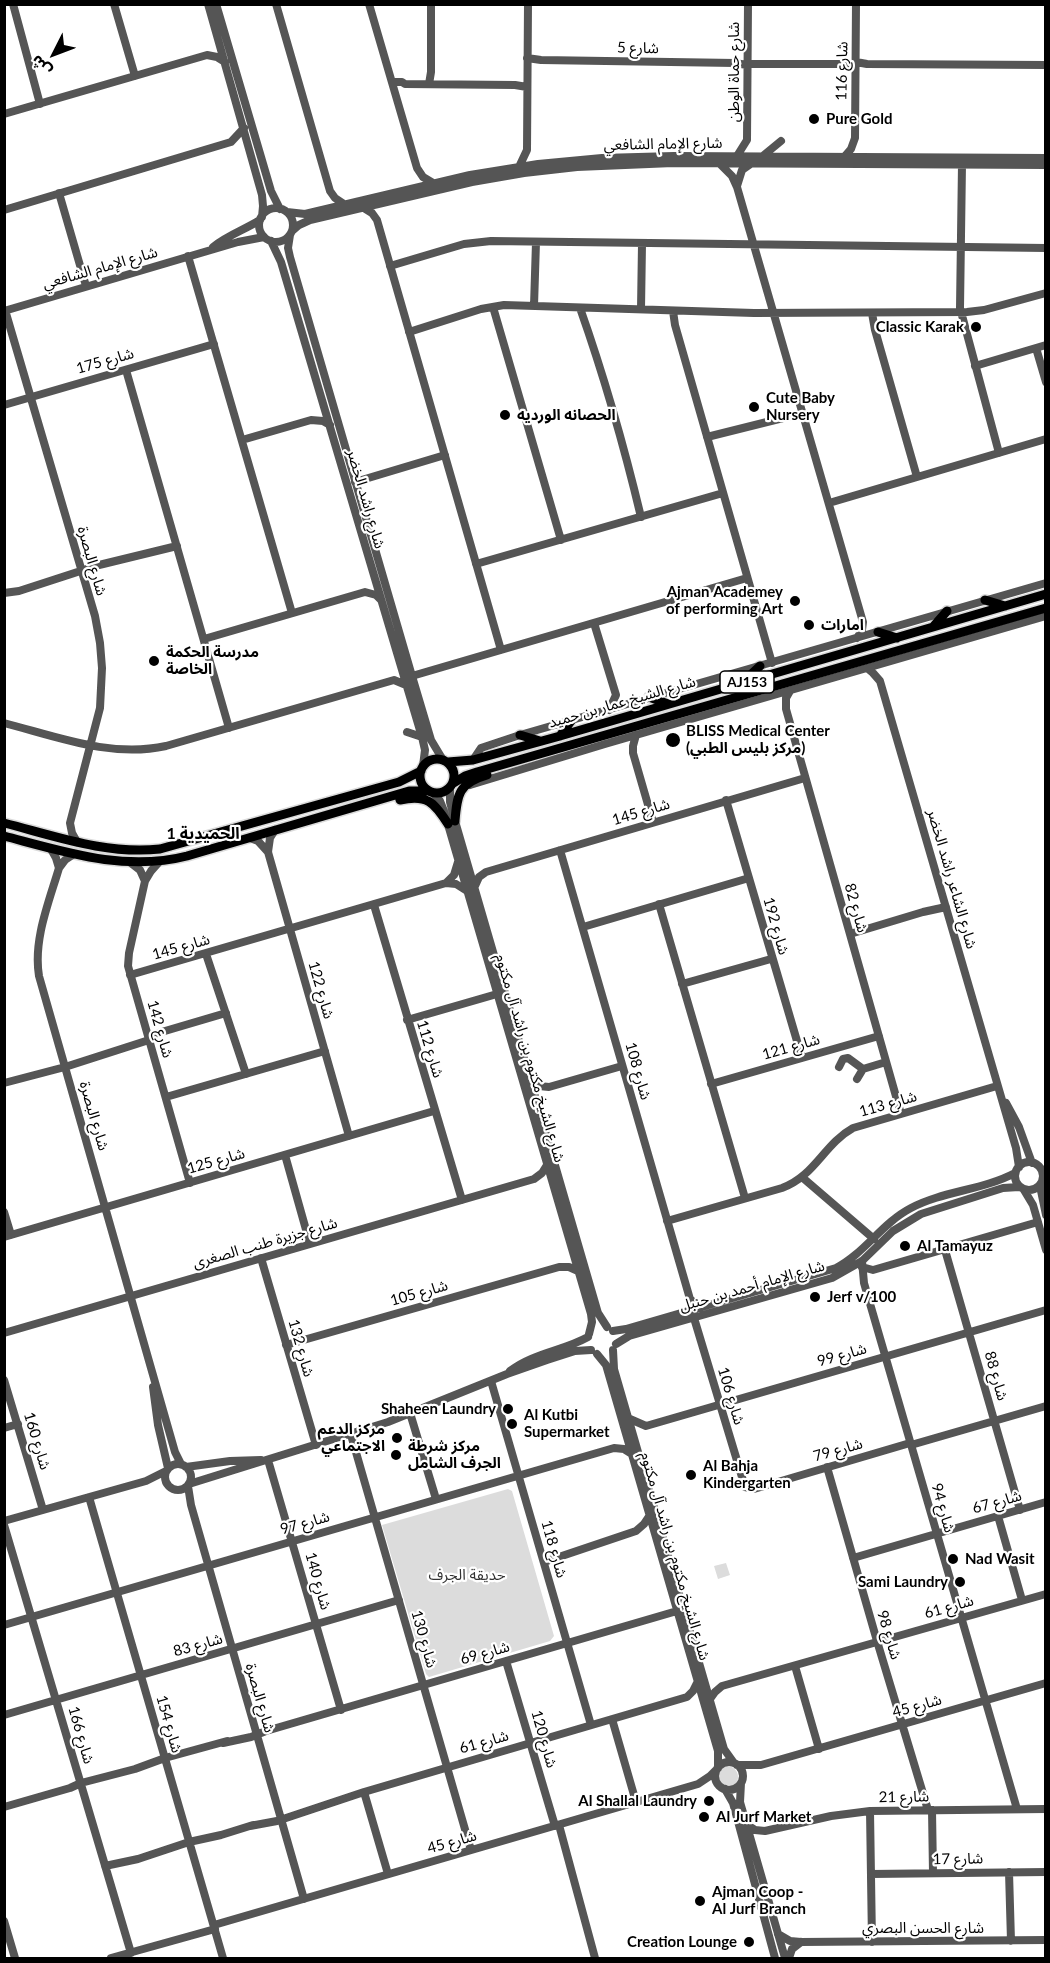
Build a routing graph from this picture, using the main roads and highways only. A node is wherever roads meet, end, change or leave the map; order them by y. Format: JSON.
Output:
{"nodes":[{"id":1,"x":1046,"y":594,"type":"edge"},
{"id":2,"x":985,"y":600,"type":"road end"},
{"id":3,"x":1008,"y":606,"type":"junction"},
{"id":4,"x":1046,"y":608,"type":"edge"},
{"id":5,"x":947,"y":611,"type":"road end"},
{"id":6,"x":932,"y":627,"type":"junction"},
{"id":7,"x":876,"y":632,"type":"road end"},
{"id":8,"x":897,"y":638,"type":"junction"},
{"id":9,"x":760,"y":666,"type":"road end"},
{"id":10,"x":742,"y":683,"type":"junction"},
{"id":11,"x":650,"y":698,"type":"road end"},
{"id":12,"x":668,"y":705,"type":"junction"},
{"id":13,"x":668,"y":717,"type":"junction"},
{"id":14,"x":571,"y":722,"type":"road end"},
{"id":15,"x":665,"y":727,"type":"road end"},
{"id":16,"x":520,"y":735,"type":"road end"},
{"id":17,"x":560,"y":736,"type":"junction"},
{"id":18,"x":593,"y":739,"type":"junction"},
{"id":19,"x":540,"y":741,"type":"junction"},
{"id":20,"x":605,"y":744,"type":"road end"},
{"id":21,"x":445,"y":761,"type":"junction"},
{"id":22,"x":508,"y":763,"type":"junction"},
{"id":23,"x":422,"y":769,"type":"junction"},
{"id":24,"x":451,"y":786,"type":"junction"},
{"id":25,"x":431,"y":792,"type":"junction"},
{"id":26,"x":373,"y":803,"type":"junction"},
{"id":27,"x":4,"y":823,"type":"edge"},
{"id":28,"x":4,"y":836,"type":"edge"}],
"edges":[{"from":1,"to":3,"type":"main road","name":"شارع الشيخ عمار بن حميد","number":"AJ153"},
{"from":2,"to":3,"type":"main road"},
{"from":3,"to":6,"type":"main road","name":"شارع الشيخ عمار بن حميد","number":"AJ153"},
{"from":4,"to":13,"type":"main road","name":"شارع الشيخ عمار بن حميد","number":"AJ153"},
{"from":5,"to":6,"type":"main road"},
{"from":6,"to":8,"type":"main road","name":"شارع الشيخ عمار بن حميد","number":"AJ153"},
{"from":7,"to":8,"type":"main road"},
{"from":8,"to":10,"type":"main road","name":"شارع الشيخ عمار بن حميد","number":"AJ153"},
{"from":9,"to":10,"type":"main road"},
{"from":10,"to":12,"type":"main road","name":"شارع الشيخ عمار بن حميد","number":"AJ153"},
{"from":11,"to":12,"type":"main road"},
{"from":12,"to":17,"type":"main road","name":"شارع الشيخ عمار بن حميد","number":"AJ153"},
{"from":13,"to":15,"type":"main road"},
{"from":13,"to":18,"type":"main road","name":"شارع الشيخ عمار بن حميد","number":"AJ153"},
{"from":14,"to":17,"type":"main road"},
{"from":16,"to":19,"type":"main road"},
{"from":17,"to":19,"type":"main road","name":"شارع الشيخ عمار بن حميد","number":"AJ153"},
{"from":18,"to":20,"type":"main road"},
{"from":18,"to":22,"type":"main road","name":"شارع الشيخ عمار بن حميد","number":"AJ153"},
{"from":19,"to":21,"type":"main road","name":"شارع الشيخ عمار بن حميد","number":"AJ153"},
{"from":21,"to":23,"type":"main road"},
{"from":21,"to":24,"type":"main road"},
{"from":22,"to":24,"type":"main road","name":"شارع الشيخ عمار بن حميد","number":"AJ153"},
{"from":22,"to":26,"type":"main road"},
{"from":23,"to":25,"type":"main road"},
{"from":23,"to":27,"type":"main road"},
{"from":24,"to":25,"type":"main road"},
{"from":25,"to":26,"type":"main road"},
{"from":26,"to":28,"type":"main road"}]}
